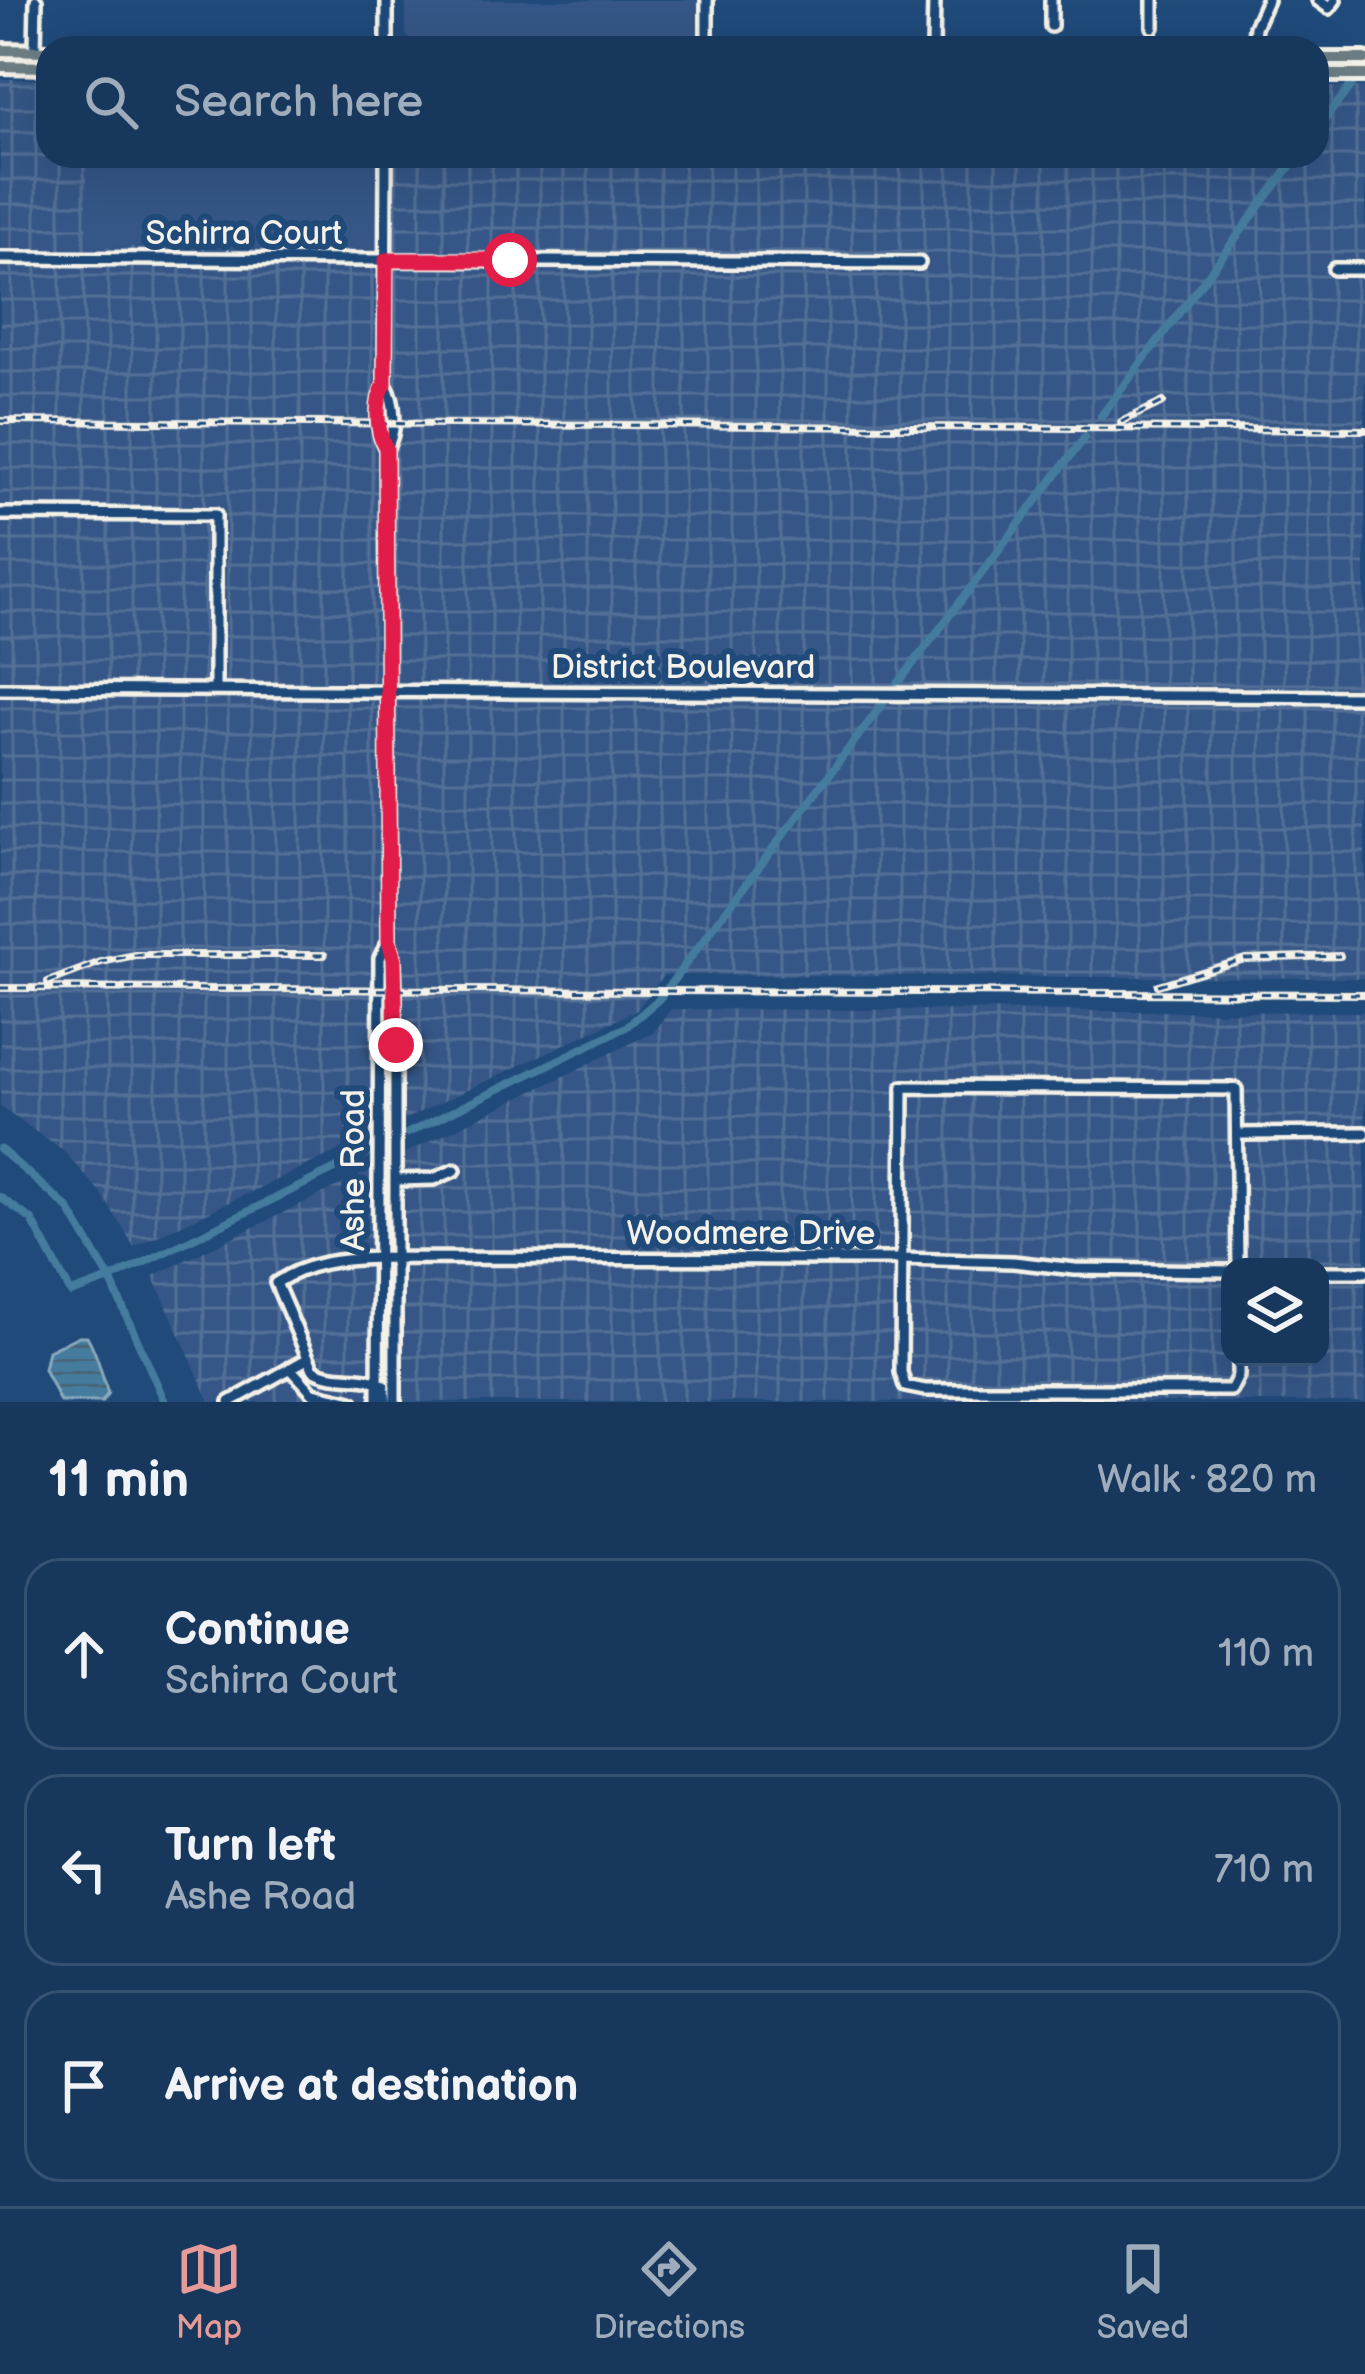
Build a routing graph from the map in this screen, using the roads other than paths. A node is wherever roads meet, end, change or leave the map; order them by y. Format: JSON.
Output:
{"nodes":[{"id":1,"x":36,"y":0,"type":"edge"},
{"id":2,"x":387,"y":0,"type":"edge"},
{"id":3,"x":707,"y":0,"type":"edge"},
{"id":4,"x":934,"y":0,"type":"edge"},
{"id":5,"x":1051,"y":0,"type":"edge"},
{"id":6,"x":1154,"y":0,"type":"edge"},
{"id":7,"x":1267,"y":0,"type":"edge"},
{"id":8,"x":1318,"y":0,"type":"edge"},
{"id":9,"x":1332,"y":4,"type":"edge"},
{"id":10,"x":1051,"y":26,"type":"dead end"},
{"id":11,"x":1153,"y":27,"type":"dead end"},
{"id":12,"x":40,"y":36,"type":"edge"},
{"id":13,"x":387,"y":36,"type":"edge"},
{"id":14,"x":707,"y":36,"type":"edge"},
{"id":15,"x":933,"y":36,"type":"edge"},
{"id":16,"x":1254,"y":36,"type":"edge"},
{"id":17,"x":0,"y":50,"type":"edge"},
{"id":18,"x":36,"y":50,"type":"edge"},
{"id":19,"x":36,"y":54,"type":"edge"},
{"id":20,"x":1329,"y":59,"type":"edge"},
{"id":21,"x":1365,"y":59,"type":"edge"},
{"id":22,"x":0,"y":65,"type":"edge"},
{"id":23,"x":36,"y":66,"type":"edge"},
{"id":24,"x":1329,"y":75,"type":"edge"},
{"id":25,"x":1365,"y":75,"type":"edge"},
{"id":26,"x":386,"y":168,"type":"edge"},
{"id":27,"x":0,"y":258,"type":"edge"},
{"id":28,"x":386,"y":260,"type":"junction"},
{"id":29,"x":919,"y":263,"type":"dead end"},
{"id":30,"x":1334,"y":268,"type":"dead end"},
{"id":31,"x":1365,"y":268,"type":"edge"},
{"id":32,"x":0,"y":514,"type":"edge"},
{"id":33,"x":0,"y":689,"type":"edge"},
{"id":34,"x":215,"y":690,"type":"junction"},
{"id":35,"x":387,"y":690,"type":"junction"},
{"id":36,"x":1365,"y":698,"type":"edge"},
{"id":37,"x":389,"y":941,"type":"junction"},
{"id":38,"x":1365,"y":1133,"type":"edge"},
{"id":39,"x":1237,"y":1134,"type":"junction"},
{"id":40,"x":454,"y":1170,"type":"dead end"},
{"id":41,"x":396,"y":1180,"type":"junction"},
{"id":42,"x":378,"y":1258,"type":"junction"},
{"id":43,"x":396,"y":1258,"type":"junction"},
{"id":44,"x":1234,"y":1258,"type":"edge"},
{"id":45,"x":901,"y":1259,"type":"junction"},
{"id":46,"x":1221,"y":1269,"type":"edge"},
{"id":47,"x":1329,"y":1272,"type":"edge"},
{"id":48,"x":1365,"y":1273,"type":"edge"},
{"id":49,"x":308,"y":1359,"type":"junction"},
{"id":50,"x":1238,"y":1366,"type":"edge"},
{"id":51,"x":290,"y":1368,"type":"junction"},
{"id":52,"x":378,"y":1379,"type":"junction"},
{"id":53,"x":230,"y":1402,"type":"edge"},
{"id":54,"x":352,"y":1402,"type":"edge"},
{"id":55,"x":382,"y":1402,"type":"edge"},
{"id":56,"x":395,"y":1402,"type":"edge"}],
"edges":[{"from":1,"to":12,"type":"street"},
{"from":2,"to":13,"type":"street"},
{"from":3,"to":14,"type":"street"},
{"from":4,"to":15,"type":"street"},
{"from":5,"to":10,"type":"street"},
{"from":6,"to":11,"type":"street"},
{"from":7,"to":16,"type":"street"},
{"from":8,"to":9,"type":"street"},
{"from":17,"to":18,"type":"main road"},
{"from":19,"to":22,"type":"main road"},
{"from":20,"to":21,"type":"main road"},
{"from":22,"to":23,"type":"main road"},
{"from":24,"to":25,"type":"main road"},
{"from":26,"to":28,"type":"street","name":"Ashe Road"},
{"from":27,"to":28,"type":"street","name":"Schirra Court"},
{"from":28,"to":29,"type":"street","name":"Schirra Court"},
{"from":28,"to":35,"type":"street","name":"Ashe Road"},
{"from":30,"to":31,"type":"street"},
{"from":32,"to":34,"type":"street"},
{"from":33,"to":34,"type":"street","name":"District Boulevard"},
{"from":34,"to":35,"type":"street","name":"District Boulevard"},
{"from":35,"to":36,"type":"street","name":"District Boulevard"},
{"from":35,"to":37,"type":"street","name":"Ashe Road"},
{"from":37,"to":41,"type":"street","name":"Ashe Road"},
{"from":37,"to":42,"type":"street","name":"Ashe Road"},
{"from":38,"to":39,"type":"street"},
{"from":39,"to":44,"type":"street"},
{"from":39,"to":45,"type":"street"},
{"from":40,"to":41,"type":"street"},
{"from":41,"to":43,"type":"street","name":"Ashe Road"},
{"from":42,"to":43,"type":"street","name":"Woodmere Drive"},
{"from":42,"to":49,"type":"street","name":"Woodmere Drive"},
{"from":42,"to":52,"type":"street","name":"Ashe Road"},
{"from":43,"to":45,"type":"street","name":"Woodmere Drive"},
{"from":43,"to":56,"type":"street","name":"Ashe Road"},
{"from":45,"to":46,"type":"street","name":"Woodmere Drive"},
{"from":45,"to":50,"type":"street"},
{"from":47,"to":48,"type":"street"},
{"from":49,"to":51,"type":"street"},
{"from":49,"to":52,"type":"street"},
{"from":51,"to":53,"type":"street"},
{"from":51,"to":54,"type":"street"},
{"from":52,"to":55,"type":"street","name":"Ashe Road"}]}
